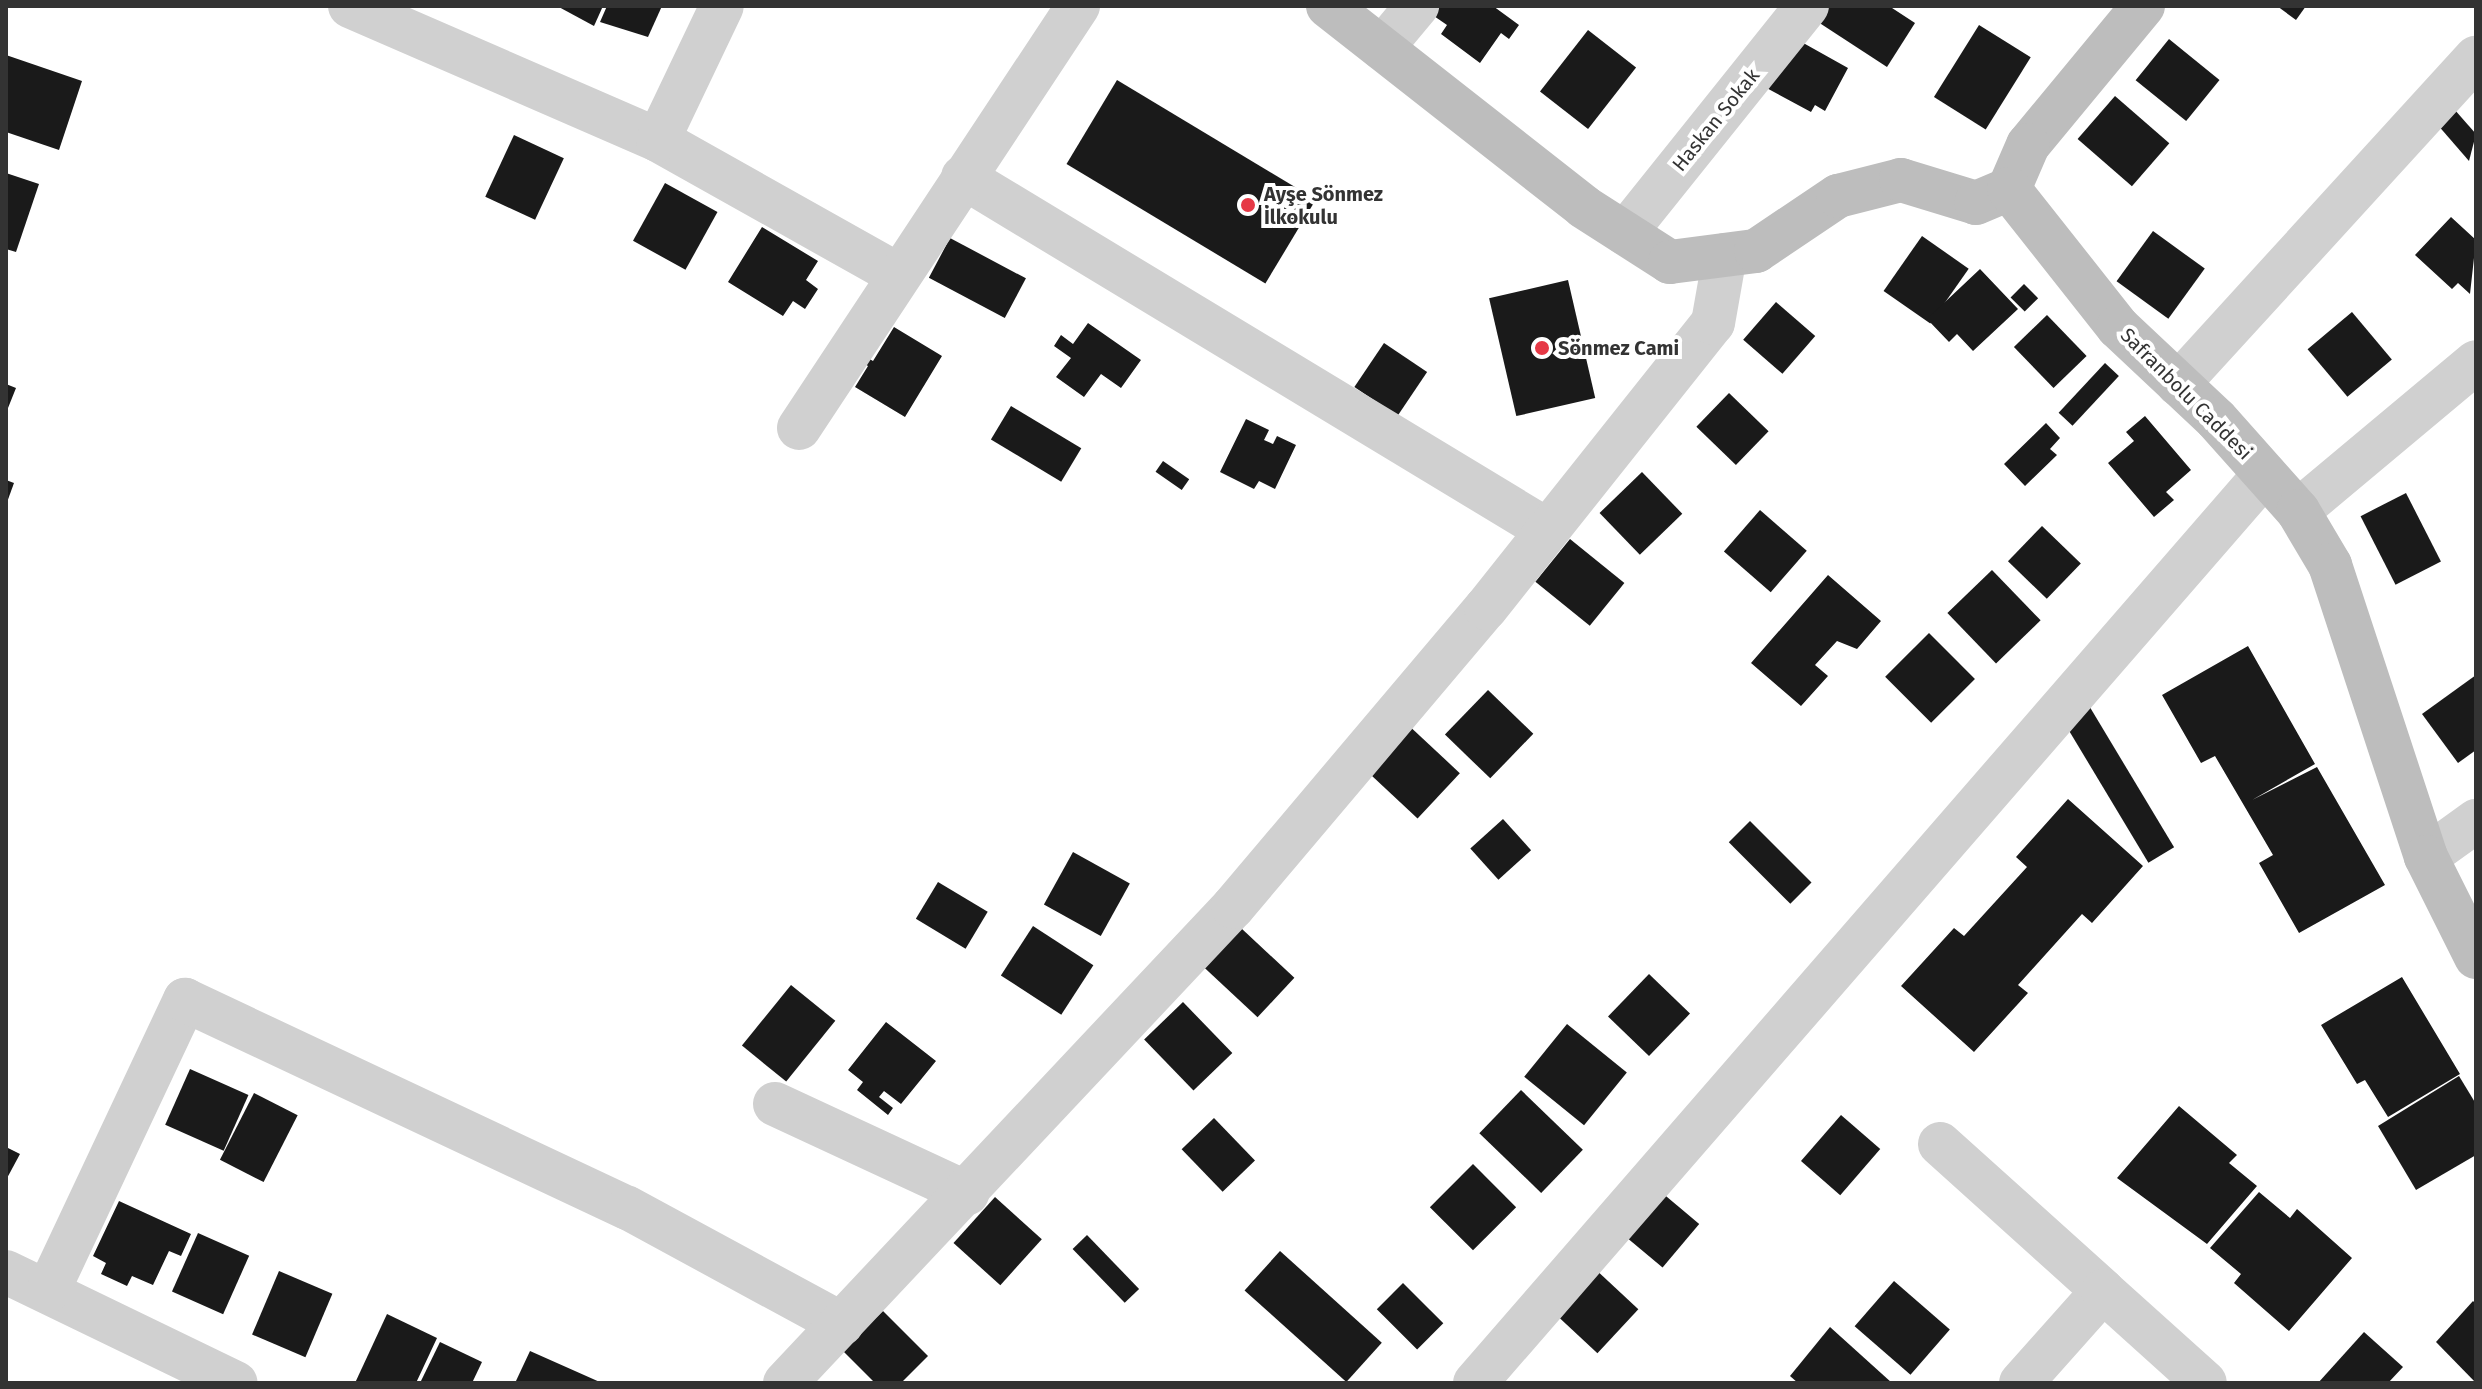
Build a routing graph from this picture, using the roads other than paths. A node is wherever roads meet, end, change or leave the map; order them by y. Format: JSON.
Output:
{"nodes":[{"id":1,"x":350,"y":6,"type":"edge"},
{"id":2,"x":722,"y":6,"type":"edge"},
{"id":3,"x":1078,"y":6,"type":"edge"},
{"id":4,"x":1328,"y":6,"type":"edge"},
{"id":5,"x":1417,"y":6,"type":"edge"},
{"id":6,"x":1807,"y":6,"type":"edge"},
{"id":7,"x":2143,"y":6,"type":"edge"},
{"id":8,"x":1382,"y":48,"type":"junction"},
{"id":9,"x":2476,"y":58,"type":"edge"},
{"id":10,"x":658,"y":140,"type":"junction"},
{"id":11,"x":963,"y":177,"type":"junction"},
{"id":12,"x":2009,"y":189,"type":"junction"},
{"id":13,"x":1625,"y":233,"type":"junction"},
{"id":14,"x":1725,"y":255,"type":"junction"},
{"id":15,"x":899,"y":275,"type":"junction"},
{"id":16,"x":2476,"y":362,"type":"edge"},
{"id":17,"x":2178,"y":384,"type":"junction"},
{"id":18,"x":799,"y":428,"type":"dead end"},
{"id":19,"x":2265,"y":474,"type":"junction"},
{"id":20,"x":2298,"y":511,"type":"junction"},
{"id":21,"x":1547,"y":530,"type":"junction"},
{"id":22,"x":2476,"y":821,"type":"edge"},
{"id":23,"x":2426,"y":857,"type":"junction"},
{"id":24,"x":2476,"y":957,"type":"edge"},
{"id":25,"x":775,"y":1104,"type":"dead end"},
{"id":26,"x":1940,"y":1144,"type":"dead end"},
{"id":27,"x":967,"y":1193,"type":"junction"},
{"id":28,"x":6,"y":1272,"type":"edge"},
{"id":29,"x":48,"y":1291,"type":"junction"},
{"id":30,"x":2103,"y":1291,"type":"junction"},
{"id":31,"x":842,"y":1324,"type":"junction"},
{"id":32,"x":236,"y":1383,"type":"edge"},
{"id":33,"x":785,"y":1383,"type":"edge"},
{"id":34,"x":1475,"y":1383,"type":"edge"},
{"id":35,"x":2021,"y":1383,"type":"edge"},
{"id":36,"x":2205,"y":1383,"type":"edge"}],
"edges":[{"from":1,"to":10,"type":"street"},
{"from":2,"to":10,"type":"street"},
{"from":3,"to":11,"type":"street"},
{"from":4,"to":8,"type":"street"},
{"from":5,"to":8,"type":"street"},
{"from":6,"to":13,"type":"street","name":"Haskan Sokak"},
{"from":7,"to":12,"type":"street"},
{"from":8,"to":13,"type":"street"},
{"from":9,"to":17,"type":"street"},
{"from":10,"to":15,"type":"street"},
{"from":11,"to":15,"type":"street"},
{"from":11,"to":21,"type":"street"},
{"from":12,"to":14,"type":"street"},
{"from":12,"to":17,"type":"street","name":"Safranbolu Caddesi"},
{"from":13,"to":14,"type":"street"},
{"from":14,"to":21,"type":"street"},
{"from":15,"to":18,"type":"street"},
{"from":16,"to":20,"type":"street"},
{"from":17,"to":19,"type":"street","name":"Safranbolu Caddesi"},
{"from":19,"to":20,"type":"street","name":"Safranbolu Caddesi"},
{"from":19,"to":34,"type":"street"},
{"from":20,"to":23,"type":"street","name":"Safranbolu Caddesi"},
{"from":21,"to":27,"type":"street"},
{"from":22,"to":23,"type":"street"},
{"from":23,"to":24,"type":"street","name":"Safranbolu Caddesi"},
{"from":25,"to":27,"type":"street"},
{"from":26,"to":30,"type":"street"},
{"from":27,"to":31,"type":"street"},
{"from":28,"to":29,"type":"street"},
{"from":29,"to":31,"type":"street"},
{"from":29,"to":32,"type":"street"},
{"from":30,"to":35,"type":"street"},
{"from":30,"to":36,"type":"street"},
{"from":31,"to":33,"type":"street"}]}
